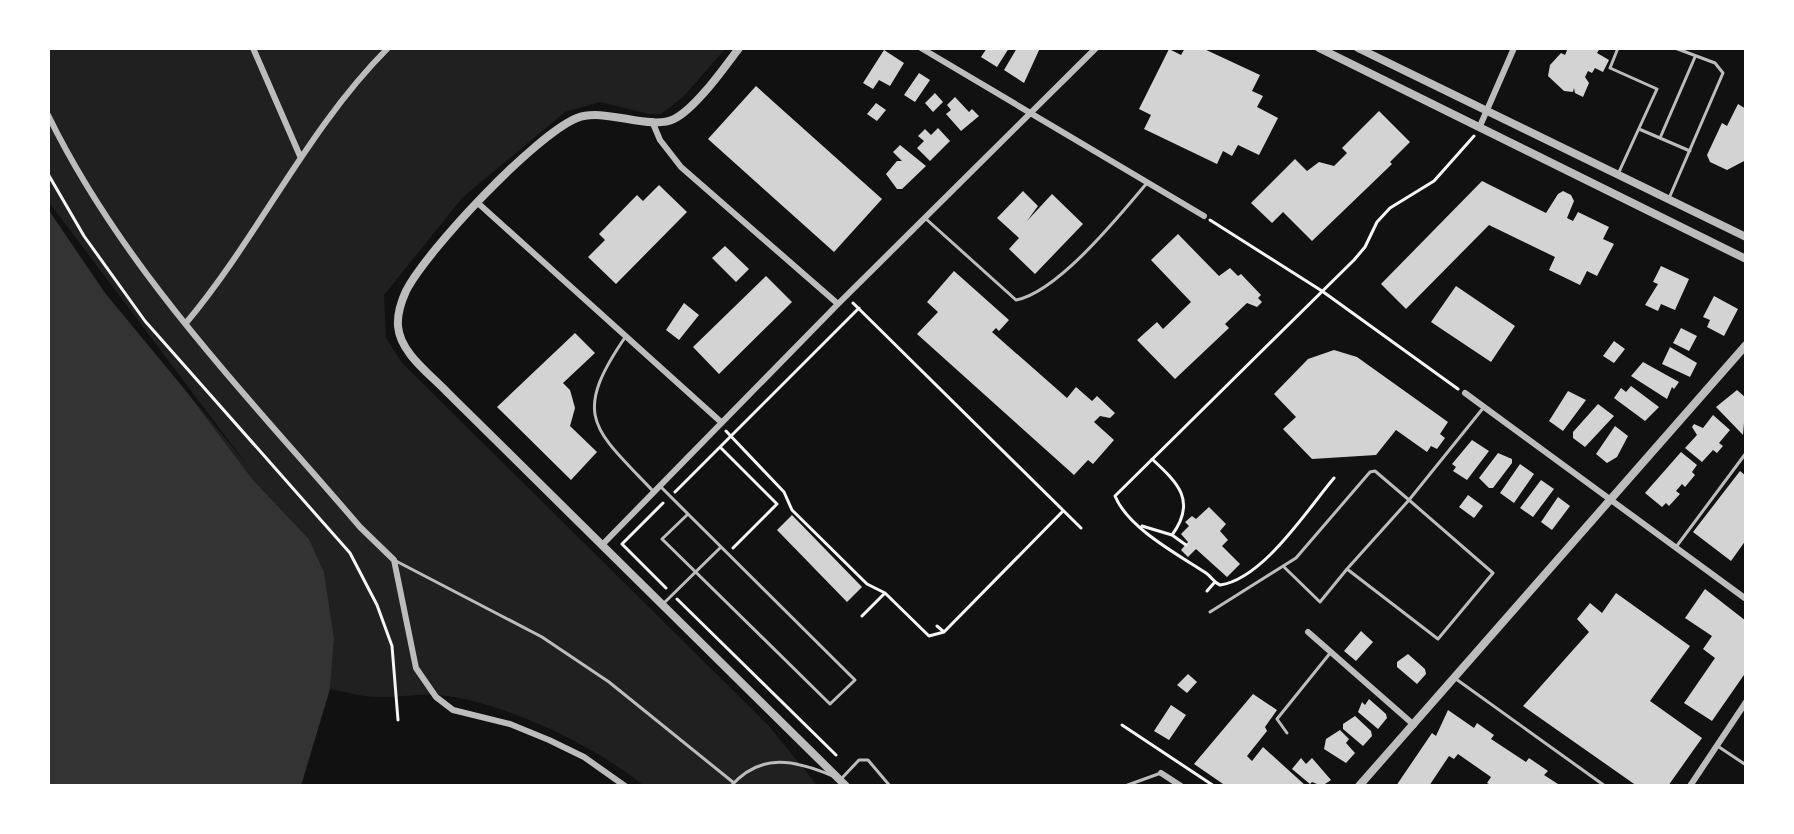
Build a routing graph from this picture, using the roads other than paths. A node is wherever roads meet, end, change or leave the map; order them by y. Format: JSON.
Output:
{"nodes":[{"id":1,"x":253,"y":48,"type":"edge"},
{"id":2,"x":388,"y":48,"type":"edge"},
{"id":3,"x":739,"y":48,"type":"edge"},
{"id":4,"x":921,"y":48,"type":"edge"},
{"id":5,"x":1096,"y":48,"type":"edge"},
{"id":6,"x":1319,"y":48,"type":"edge"},
{"id":7,"x":1358,"y":48,"type":"edge"},
{"id":8,"x":1514,"y":48,"type":"edge"},
{"id":9,"x":1618,"y":48,"type":"edge"},
{"id":10,"x":1675,"y":48,"type":"edge"},
{"id":11,"x":1695,"y":56,"type":"junction"},
{"id":12,"x":1486,"y":111,"type":"junction"},
{"id":13,"x":1030,"y":114,"type":"junction"},
{"id":14,"x":48,"y":115,"type":"edge"},
{"id":15,"x":652,"y":121,"type":"junction"},
{"id":16,"x":1480,"y":126,"type":"junction"},
{"id":17,"x":1639,"y":129,"type":"junction"},
{"id":18,"x":1660,"y":138,"type":"junction"},
{"id":19,"x":1690,"y":151,"type":"junction"},
{"id":20,"x":300,"y":156,"type":"junction"},
{"id":21,"x":1618,"y":175,"type":"junction"},
{"id":22,"x":1147,"y":183,"type":"junction"},
{"id":23,"x":1668,"y":200,"type":"junction"},
{"id":24,"x":479,"y":204,"type":"junction"},
{"id":25,"x":1204,"y":216,"type":"road end"},
{"id":26,"x":925,"y":218,"type":"junction"},
{"id":27,"x":1746,"y":237,"type":"edge"},
{"id":28,"x":1746,"y":259,"type":"edge"},
{"id":29,"x":838,"y":304,"type":"junction"},
{"id":30,"x":186,"y":323,"type":"junction"},
{"id":31,"x":626,"y":336,"type":"junction"},
{"id":32,"x":1746,"y":345,"type":"edge"},
{"id":33,"x":1465,"y":393,"type":"road end"},
{"id":34,"x":1484,"y":407,"type":"junction"},
{"id":35,"x":719,"y":424,"type":"junction"},
{"id":36,"x":1746,"y":453,"type":"edge"},
{"id":37,"x":657,"y":489,"type":"junction"},
{"id":38,"x":1409,"y":500,"type":"junction"},
{"id":39,"x":1610,"y":500,"type":"junction"},
{"id":40,"x":688,"y":514,"type":"junction"},
{"id":41,"x":602,"y":545,"type":"junction"},
{"id":42,"x":721,"y":547,"type":"junction"},
{"id":43,"x":1676,"y":547,"type":"junction"},
{"id":44,"x":394,"y":560,"type":"junction"},
{"id":45,"x":1283,"y":566,"type":"junction"},
{"id":46,"x":1347,"y":569,"type":"junction"},
{"id":47,"x":695,"y":572,"type":"junction"},
{"id":48,"x":1746,"y":599,"type":"edge"},
{"id":49,"x":662,"y":605,"type":"junction"},
{"id":50,"x":1210,"y":612,"type":"dead end"},
{"id":51,"x":1308,"y":632,"type":"dead end"},
{"id":52,"x":1331,"y":652,"type":"junction"},
{"id":53,"x":1455,"y":678,"type":"junction"},
{"id":54,"x":1746,"y":702,"type":"edge"},
{"id":55,"x":1414,"y":725,"type":"junction"},
{"id":56,"x":1287,"y":733,"type":"dead end"},
{"id":57,"x":1717,"y":745,"type":"junction"},
{"id":58,"x":1746,"y":765,"type":"edge"},
{"id":59,"x":1161,"y":773,"type":"joint"},
{"id":60,"x":841,"y":782,"type":"edge"},
{"id":61,"x":732,"y":784,"type":"edge"},
{"id":62,"x":625,"y":786,"type":"edge"},
{"id":63,"x":829,"y":786,"type":"edge"},
{"id":64,"x":890,"y":786,"type":"edge"},
{"id":65,"x":1125,"y":786,"type":"edge"},
{"id":66,"x":1181,"y":786,"type":"edge"},
{"id":67,"x":1359,"y":786,"type":"edge"},
{"id":68,"x":1605,"y":786,"type":"edge"},
{"id":69,"x":1690,"y":786,"type":"edge"}],
"edges":[{"from":1,"to":20,"type":"street"},
{"from":2,"to":20,"type":"street"},
{"from":3,"to":15,"type":"street"},
{"from":4,"to":13,"type":"street"},
{"from":5,"to":13,"type":"street"},
{"from":6,"to":16,"type":"street"},
{"from":7,"to":12,"type":"street"},
{"from":8,"to":12,"type":"street"},
{"from":9,"to":17,"type":"lane"},
{"from":10,"to":11,"type":"lane"},
{"from":11,"to":18,"type":"lane"},
{"from":11,"to":19,"type":"lane"},
{"from":12,"to":16,"type":"street"},
{"from":12,"to":21,"type":"street"},
{"from":13,"to":22,"type":"street"},
{"from":13,"to":26,"type":"street"},
{"from":14,"to":30,"type":"street"},
{"from":15,"to":24,"type":"street"},
{"from":15,"to":29,"type":"street"},
{"from":16,"to":28,"type":"street"},
{"from":17,"to":18,"type":"lane"},
{"from":17,"to":21,"type":"lane"},
{"from":18,"to":19,"type":"lane"},
{"from":19,"to":23,"type":"lane"},
{"from":20,"to":30,"type":"street"},
{"from":21,"to":23,"type":"street"},
{"from":22,"to":25,"type":"street"},
{"from":22,"to":26,"type":"lane"},
{"from":23,"to":27,"type":"street"},
{"from":24,"to":31,"type":"street"},
{"from":24,"to":41,"type":"street"},
{"from":26,"to":29,"type":"street"},
{"from":29,"to":35,"type":"street"},
{"from":30,"to":44,"type":"street"},
{"from":31,"to":35,"type":"street"},
{"from":31,"to":37,"type":"lane"},
{"from":32,"to":39,"type":"street"},
{"from":33,"to":34,"type":"street"},
{"from":34,"to":38,"type":"lane"},
{"from":34,"to":39,"type":"street"},
{"from":35,"to":37,"type":"street"},
{"from":36,"to":43,"type":"lane"},
{"from":37,"to":40,"type":"lane"},
{"from":37,"to":41,"type":"street"},
{"from":38,"to":45,"type":"lane"},
{"from":38,"to":46,"type":"lane"},
{"from":38,"to":46,"type":"lane"},
{"from":39,"to":43,"type":"street"},
{"from":39,"to":53,"type":"street"},
{"from":40,"to":42,"type":"lane"},
{"from":40,"to":47,"type":"lane"},
{"from":41,"to":49,"type":"street"},
{"from":42,"to":47,"type":"lane"},
{"from":42,"to":47,"type":"lane"},
{"from":43,"to":48,"type":"street"},
{"from":44,"to":61,"type":"lane"},
{"from":44,"to":62,"type":"street"},
{"from":45,"to":46,"type":"lane"},
{"from":45,"to":50,"type":"lane"},
{"from":47,"to":49,"type":"lane"},
{"from":49,"to":60,"type":"street"},
{"from":51,"to":52,"type":"street"},
{"from":52,"to":55,"type":"street"},
{"from":52,"to":56,"type":"lane"},
{"from":53,"to":55,"type":"street"},
{"from":53,"to":68,"type":"lane"},
{"from":54,"to":57,"type":"street"},
{"from":55,"to":67,"type":"street"},
{"from":57,"to":58,"type":"lane"},
{"from":57,"to":69,"type":"street"},
{"from":59,"to":65,"type":"lane"},
{"from":59,"to":66,"type":"street"},
{"from":60,"to":61,"type":"lane"},
{"from":60,"to":63,"type":"street"},
{"from":60,"to":64,"type":"lane"}]}
